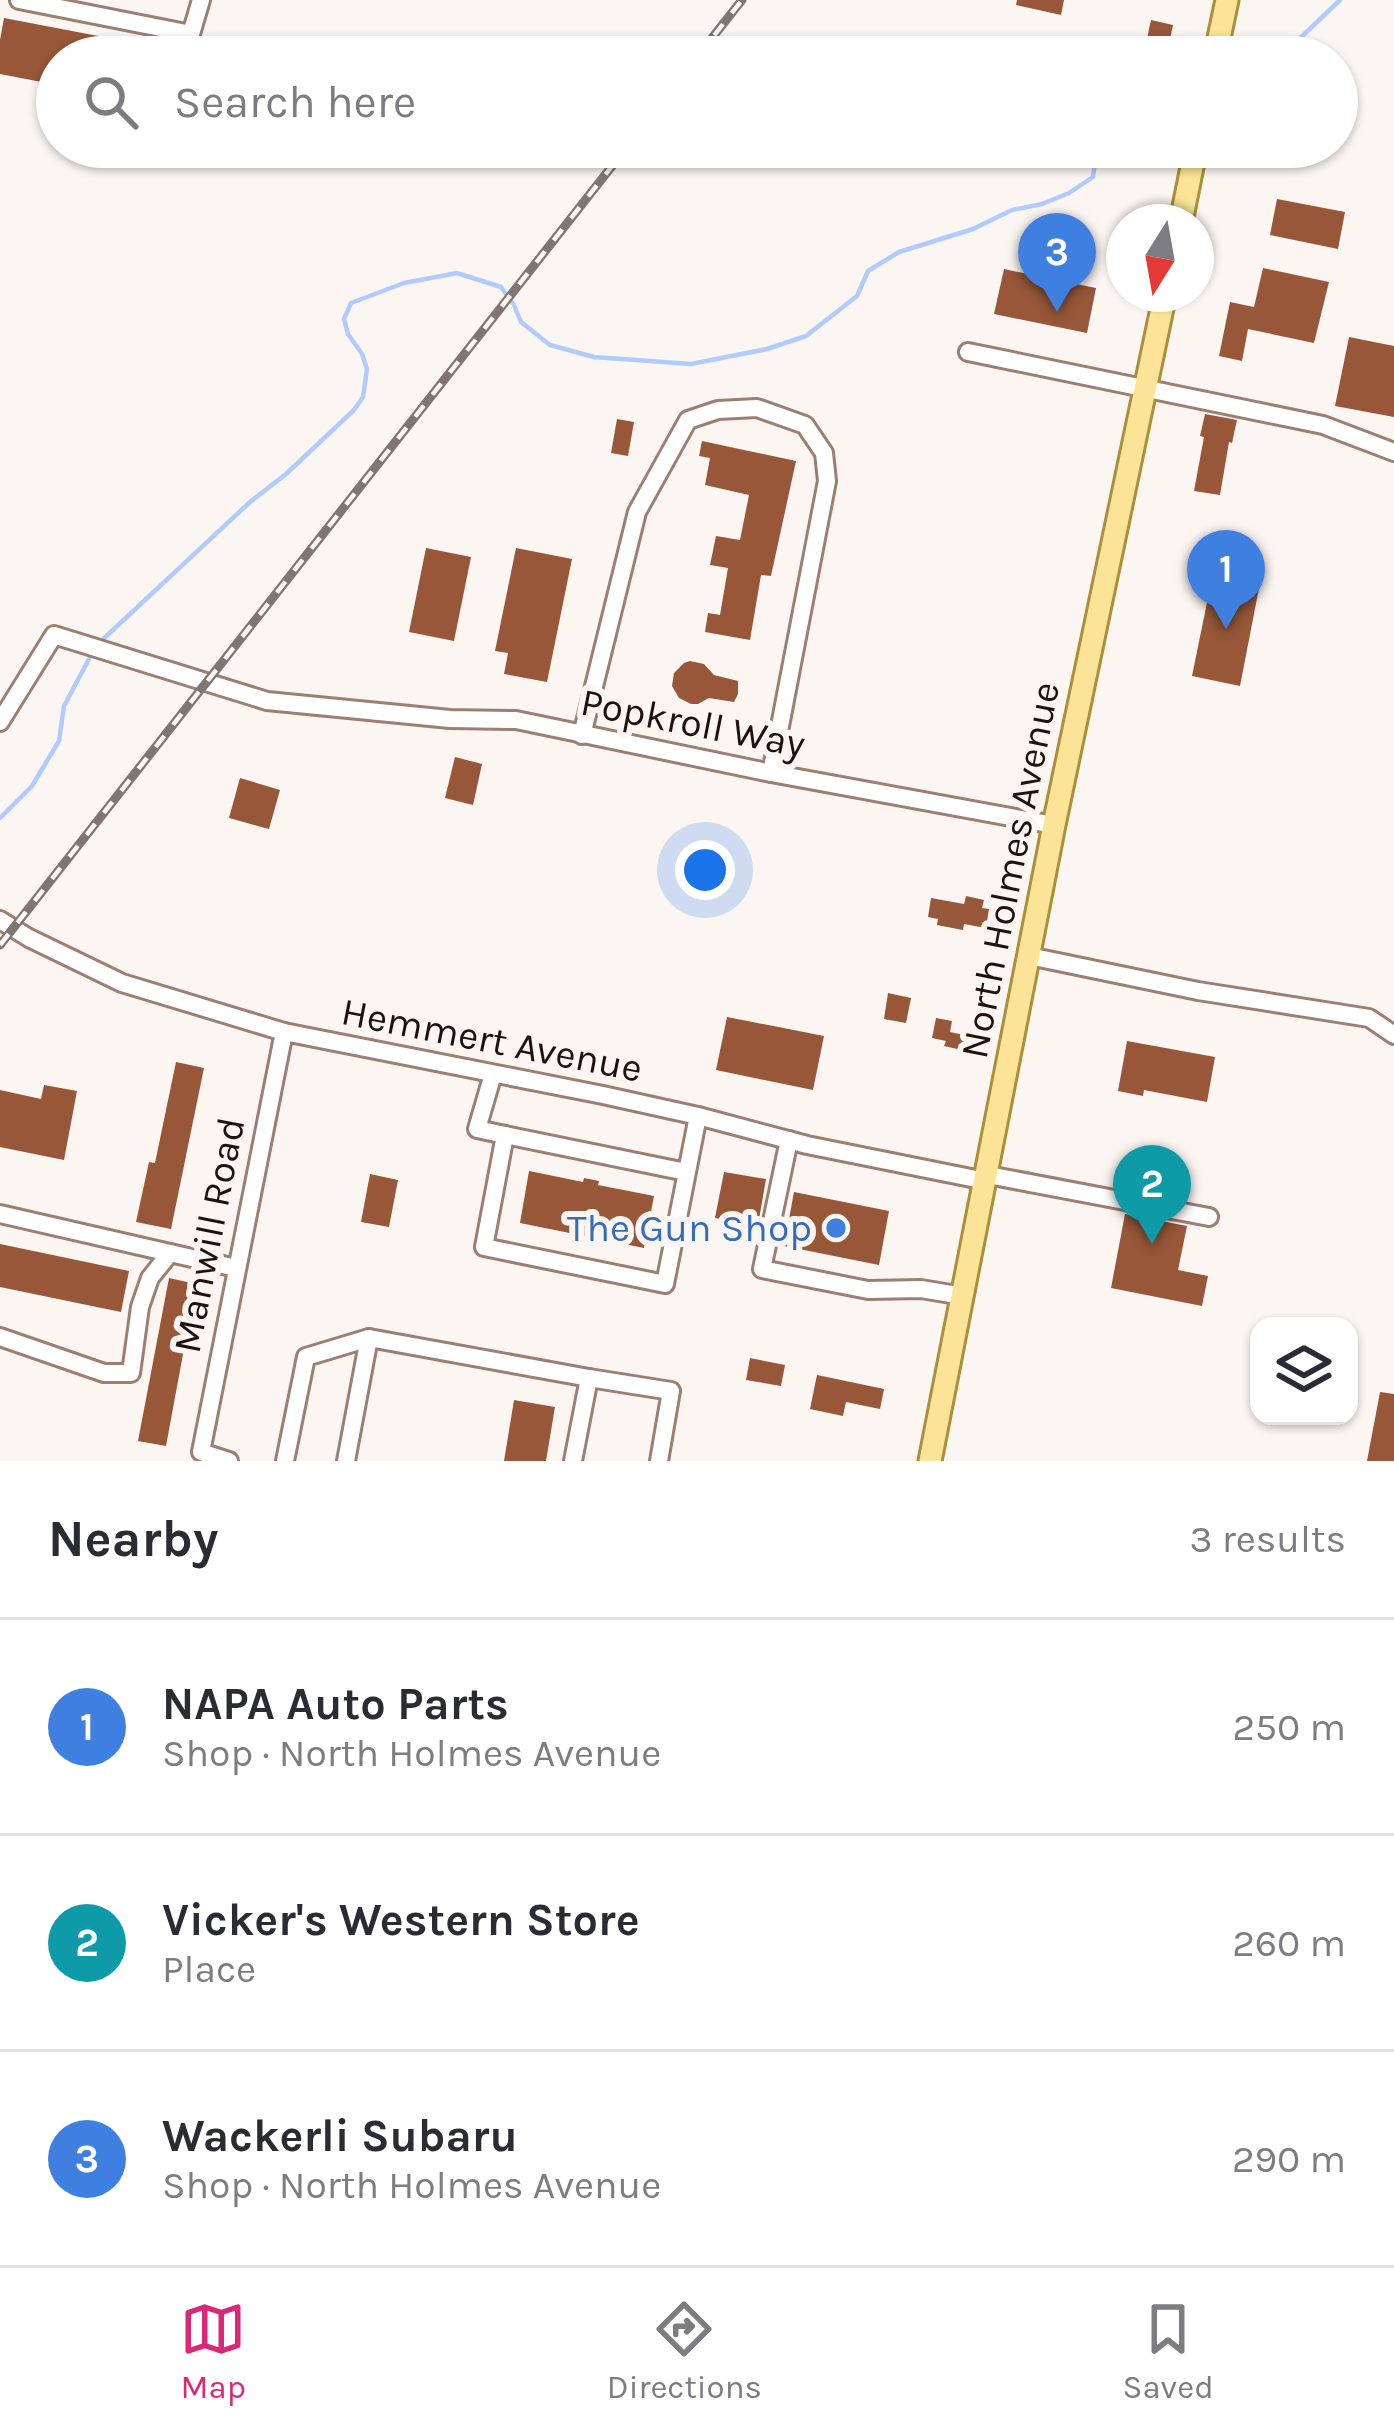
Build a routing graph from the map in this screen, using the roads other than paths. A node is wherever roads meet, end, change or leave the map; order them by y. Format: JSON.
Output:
{"nodes":[{"id":1,"x":19,"y":0,"type":"edge"},
{"id":2,"x":202,"y":0,"type":"edge"},
{"id":3,"x":1227,"y":0,"type":"edge"},
{"id":4,"x":191,"y":34,"type":"joint"},
{"id":5,"x":1219,"y":36,"type":"edge"},
{"id":6,"x":1192,"y":168,"type":"edge"},
{"id":7,"x":1184,"y":204,"type":"edge"},
{"id":8,"x":1162,"y":312,"type":"edge"},
{"id":9,"x":968,"y":352,"type":"dead end"},
{"id":10,"x":1145,"y":388,"type":"junction"},
{"id":11,"x":1394,"y":452,"type":"edge"},
{"id":12,"x":0,"y":722,"type":"edge"},
{"id":13,"x":582,"y":735,"type":"junction"},
{"id":14,"x":771,"y":773,"type":"junction"},
{"id":15,"x":1054,"y":825,"type":"junction"},
{"id":16,"x":0,"y":920,"type":"edge"},
{"id":17,"x":1029,"y":956,"type":"junction"},
{"id":18,"x":284,"y":1032,"type":"junction"},
{"id":19,"x":1394,"y":1035,"type":"edge"},
{"id":20,"x":493,"y":1074,"type":"junction"},
{"id":21,"x":698,"y":1116,"type":"junction"},
{"id":22,"x":505,"y":1135,"type":"junction"},
{"id":23,"x":790,"y":1140,"type":"junction"},
{"id":24,"x":686,"y":1172,"type":"junction"},
{"id":25,"x":987,"y":1178,"type":"junction"},
{"id":26,"x":0,"y":1214,"type":"edge"},
{"id":27,"x":1209,"y":1217,"type":"dead end"},
{"id":28,"x":170,"y":1253,"type":"junction"},
{"id":29,"x":236,"y":1268,"type":"junction"},
{"id":30,"x":963,"y":1296,"type":"junction"},
{"id":31,"x":0,"y":1337,"type":"edge"},
{"id":32,"x":369,"y":1338,"type":"junction"},
{"id":33,"x":589,"y":1378,"type":"junction"},
{"id":34,"x":230,"y":1461,"type":"edge"},
{"id":35,"x":286,"y":1461,"type":"edge"},
{"id":36,"x":346,"y":1461,"type":"edge"},
{"id":37,"x":573,"y":1461,"type":"edge"},
{"id":38,"x":659,"y":1461,"type":"edge"},
{"id":39,"x":930,"y":1461,"type":"edge"}],
"edges":[{"from":1,"to":4,"type":"street"},
{"from":2,"to":4,"type":"street"},
{"from":3,"to":5,"type":"main road"},
{"from":6,"to":7,"type":"main road"},
{"from":8,"to":10,"type":"main road","name":"North Holmes Avenue"},
{"from":9,"to":10,"type":"street"},
{"from":10,"to":11,"type":"street"},
{"from":10,"to":15,"type":"main road","name":"North Holmes Avenue"},
{"from":12,"to":13,"type":"street","name":"Popkroll Way"},
{"from":13,"to":14,"type":"street","name":"Popkroll Way"},
{"from":13,"to":14,"type":"street"},
{"from":14,"to":15,"type":"street","name":"Popkroll Way"},
{"from":15,"to":17,"type":"main road","name":"North Holmes Avenue"},
{"from":16,"to":18,"type":"street","name":"Hemmert Avenue"},
{"from":17,"to":19,"type":"street"},
{"from":17,"to":25,"type":"main road","name":"North Holmes Avenue"},
{"from":18,"to":20,"type":"street","name":"Hemmert Avenue"},
{"from":18,"to":29,"type":"street","name":"Manwill Road"},
{"from":20,"to":21,"type":"street","name":"Hemmert Avenue"},
{"from":20,"to":22,"type":"street"},
{"from":21,"to":23,"type":"street","name":"Hemmert Avenue"},
{"from":21,"to":24,"type":"street"},
{"from":22,"to":24,"type":"street"},
{"from":22,"to":24,"type":"street"},
{"from":23,"to":25,"type":"street","name":"Hemmert Avenue"},
{"from":23,"to":30,"type":"street"},
{"from":25,"to":27,"type":"street","name":"Hemmert Avenue"},
{"from":25,"to":30,"type":"main road","name":"North Holmes Avenue"},
{"from":26,"to":28,"type":"street"},
{"from":28,"to":29,"type":"street"},
{"from":28,"to":31,"type":"street"},
{"from":29,"to":34,"type":"street","name":"Manwill Road"},
{"from":30,"to":39,"type":"main road","name":"North Holmes Avenue"},
{"from":32,"to":33,"type":"street"},
{"from":32,"to":35,"type":"street"},
{"from":32,"to":36,"type":"street"},
{"from":33,"to":37,"type":"street"},
{"from":33,"to":38,"type":"street"}]}
